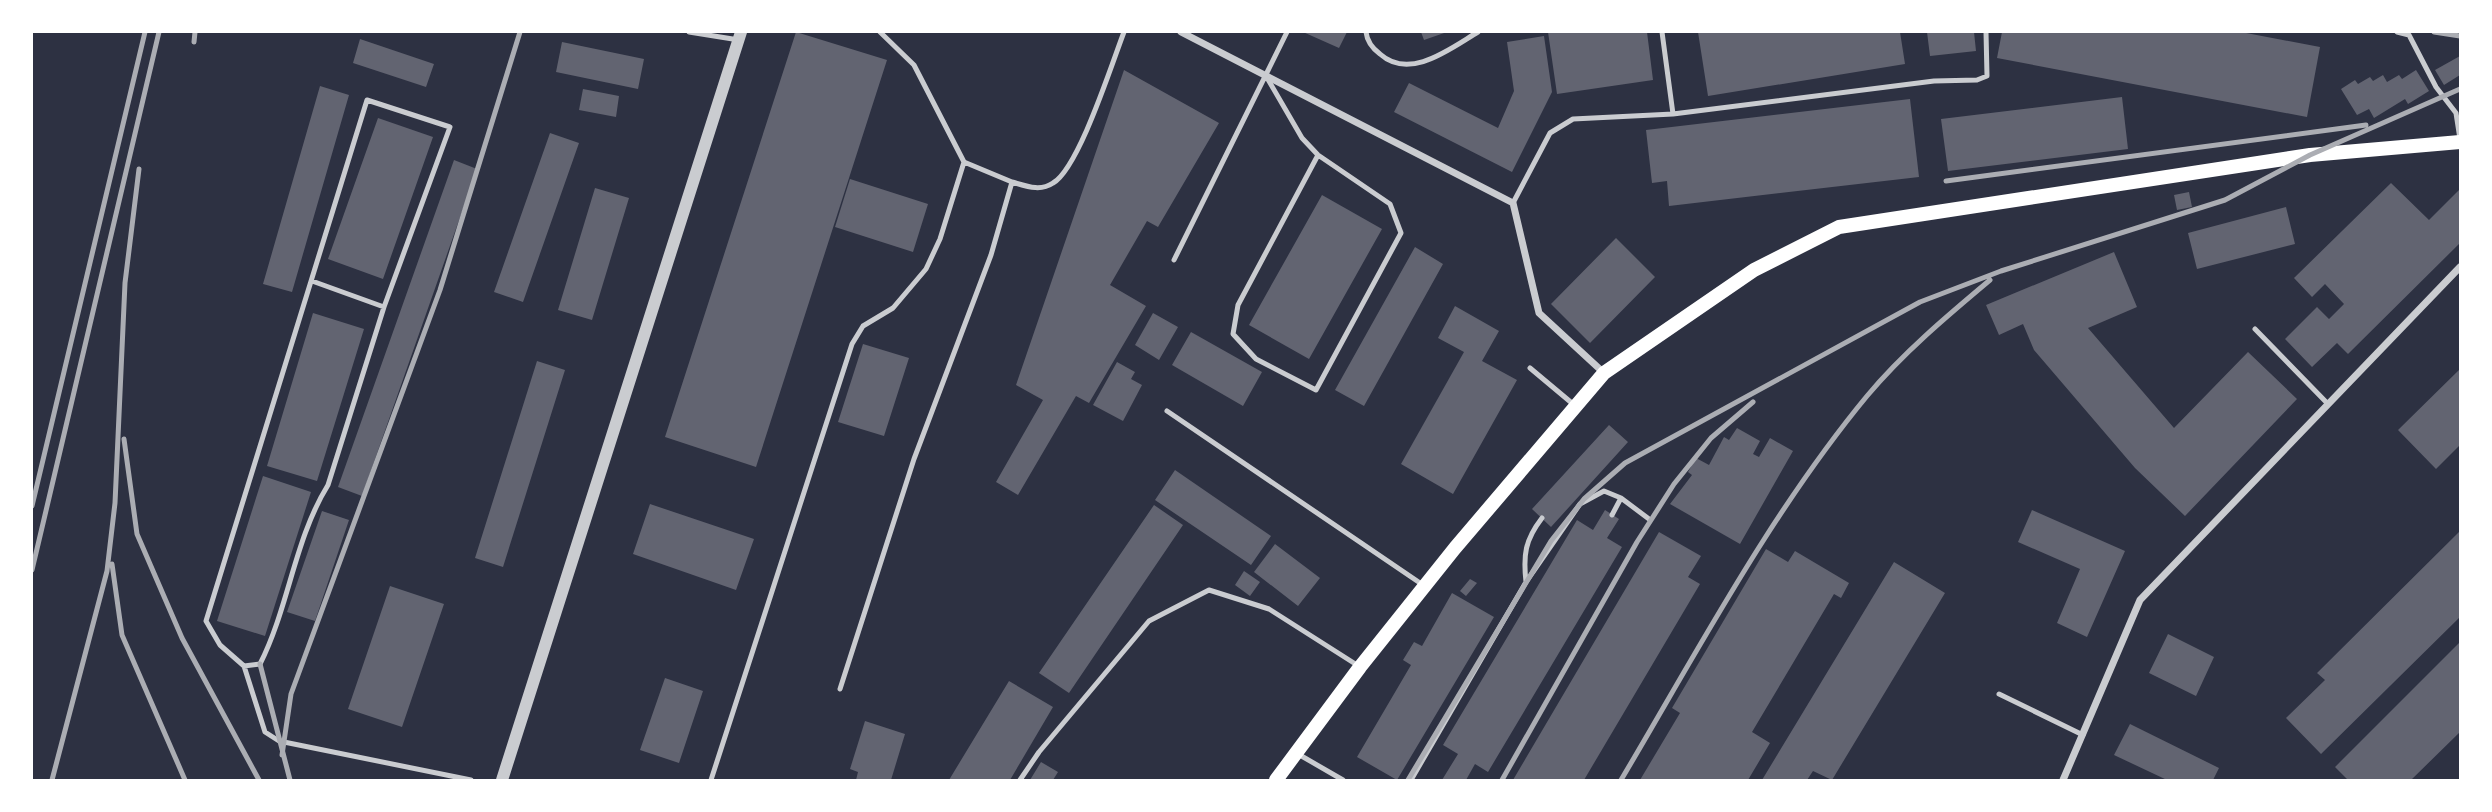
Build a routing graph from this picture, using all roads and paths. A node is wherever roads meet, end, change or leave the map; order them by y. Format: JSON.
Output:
{"nodes":[{"id":1,"x":689,"y":32,"type":"edge"},
{"id":2,"x":880,"y":32,"type":"edge"},
{"id":3,"x":1124,"y":32,"type":"edge"},
{"id":4,"x":1181,"y":32,"type":"edge"},
{"id":5,"x":1287,"y":32,"type":"edge"},
{"id":6,"x":1366,"y":32,"type":"edge"},
{"id":7,"x":1478,"y":32,"type":"edge"},
{"id":8,"x":1662,"y":32,"type":"edge"},
{"id":9,"x":1986,"y":32,"type":"edge"},
{"id":10,"x":2397,"y":32,"type":"edge"},
{"id":11,"x":2409,"y":33,"type":"edge"},
{"id":12,"x":740,"y":36,"type":"edge"},
{"id":13,"x":1266,"y":76,"type":"junction"},
{"id":14,"x":1673,"y":114,"type":"junction"},
{"id":15,"x":2460,"y":142,"type":"edge"},
{"id":16,"x":1318,"y":155,"type":"junction"},
{"id":17,"x":964,"y":162,"type":"junction"},
{"id":18,"x":1012,"y":181,"type":"junction"},
{"id":19,"x":1513,"y":203,"type":"junction"},
{"id":20,"x":1174,"y":260,"type":"dead end"},
{"id":21,"x":2460,"y":267,"type":"edge"},
{"id":22,"x":312,"y":281,"type":"junction"},
{"id":23,"x":384,"y":307,"type":"junction"},
{"id":24,"x":2255,"y":329,"type":"dead end"},
{"id":25,"x":1530,"y":368,"type":"dead end"},
{"id":26,"x":1604,"y":373,"type":"junction"},
{"id":27,"x":2328,"y":404,"type":"junction"},
{"id":28,"x":1576,"y":406,"type":"junction"},
{"id":29,"x":1167,"y":411,"type":"dead end"},
{"id":30,"x":1622,"y":498,"type":"junction"},
{"id":31,"x":1612,"y":515,"type":"dead end"},
{"id":32,"x":1542,"y":518,"type":"dead end"},
{"id":33,"x":1649,"y":519,"type":"dead end"},
{"id":34,"x":1526,"y":582,"type":"junction"},
{"id":35,"x":1425,"y":587,"type":"junction"},
{"id":36,"x":244,"y":666,"type":"junction"},
{"id":37,"x":1360,"y":667,"type":"junction"},
{"id":38,"x":840,"y":689,"type":"dead end"},
{"id":39,"x":1999,"y":694,"type":"dead end"},
{"id":40,"x":2084,"y":735,"type":"junction"},
{"id":41,"x":1296,"y":752,"type":"junction"},
{"id":42,"x":471,"y":780,"type":"edge"},
{"id":43,"x":502,"y":780,"type":"edge"},
{"id":44,"x":711,"y":780,"type":"edge"},
{"id":45,"x":1020,"y":780,"type":"edge"},
{"id":46,"x":1276,"y":780,"type":"edge"},
{"id":47,"x":1343,"y":780,"type":"edge"},
{"id":48,"x":1411,"y":780,"type":"edge"},
{"id":49,"x":2063,"y":780,"type":"edge"}],
"edges":[{"from":1,"to":12,"type":"lane"},
{"from":2,"to":17,"type":"lane"},
{"from":3,"to":18,"type":"lane"},
{"from":4,"to":13,"type":"street"},
{"from":5,"to":13,"type":"lane"},
{"from":6,"to":7,"type":"lane"},
{"from":8,"to":14,"type":"lane"},
{"from":9,"to":14,"type":"lane"},
{"from":10,"to":11,"type":"lane"},
{"from":11,"to":15,"type":"lane"},
{"from":12,"to":43,"type":"street"},
{"from":13,"to":16,"type":"lane"},
{"from":13,"to":19,"type":"street"},
{"from":13,"to":20,"type":"lane"},
{"from":14,"to":19,"type":"lane"},
{"from":15,"to":26,"type":"main road"},
{"from":16,"to":16,"type":"lane"},
{"from":17,"to":18,"type":"lane"},
{"from":17,"to":44,"type":"lane"},
{"from":18,"to":38,"type":"lane"},
{"from":19,"to":26,"type":"street"},
{"from":21,"to":27,"type":"street"},
{"from":22,"to":23,"type":"lane"},
{"from":22,"to":23,"type":"lane"},
{"from":22,"to":36,"type":"lane"},
{"from":23,"to":36,"type":"lane"},
{"from":24,"to":27,"type":"lane"},
{"from":25,"to":28,"type":"lane"},
{"from":26,"to":28,"type":"main road"},
{"from":27,"to":40,"type":"street"},
{"from":28,"to":35,"type":"main road"},
{"from":29,"to":35,"type":"lane"},
{"from":30,"to":31,"type":"lane"},
{"from":30,"to":33,"type":"lane"},
{"from":30,"to":34,"type":"lane"},
{"from":32,"to":34,"type":"lane"},
{"from":34,"to":48,"type":"lane"},
{"from":35,"to":37,"type":"main road"},
{"from":36,"to":42,"type":"lane"},
{"from":37,"to":41,"type":"main road"},
{"from":37,"to":45,"type":"lane"},
{"from":39,"to":40,"type":"lane"},
{"from":40,"to":49,"type":"street"},
{"from":41,"to":46,"type":"main road"},
{"from":41,"to":47,"type":"lane"}]}
